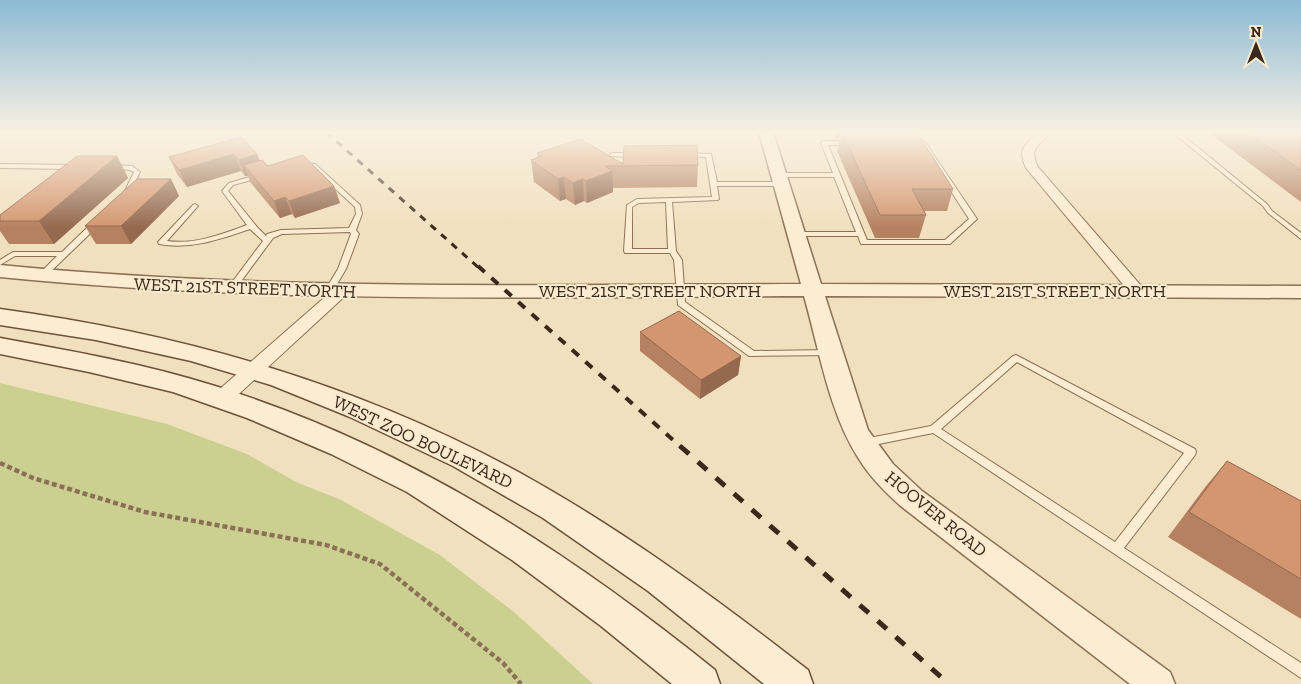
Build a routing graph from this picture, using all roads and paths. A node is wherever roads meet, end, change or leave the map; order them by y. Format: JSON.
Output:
{"nodes":[{"id":1,"x":711,"y":164,"type":"edge"},
{"id":2,"x":775,"y":164,"type":"edge"},
{"id":3,"x":833,"y":164,"type":"edge"},
{"id":4,"x":936,"y":164,"type":"edge"},
{"id":5,"x":1030,"y":164,"type":"edge"},
{"id":6,"x":1214,"y":164,"type":"edge"},
{"id":7,"x":0,"y":166,"type":"edge"},
{"id":8,"x":84,"y":167,"type":"edge"},
{"id":9,"x":104,"y":167,"type":"edge"},
{"id":10,"x":295,"y":167,"type":"edge"},
{"id":11,"x":268,"y":173,"type":"edge"},
{"id":12,"x":837,"y":174,"type":"junction"},
{"id":13,"x":779,"y":179,"type":"junction"},
{"id":14,"x":714,"y":184,"type":"junction"},
{"id":15,"x":669,"y":201,"type":"junction"},
{"id":16,"x":120,"y":202,"type":"edge"},
{"id":17,"x":195,"y":206,"type":"dead end"},
{"id":18,"x":106,"y":215,"type":"edge"},
{"id":19,"x":252,"y":226,"type":"junction"},
{"id":20,"x":352,"y":230,"type":"junction"},
{"id":21,"x":794,"y":234,"type":"junction"},
{"id":22,"x":861,"y":234,"type":"junction"},
{"id":23,"x":1301,"y":237,"type":"edge"},
{"id":24,"x":267,"y":241,"type":"junction"},
{"id":25,"x":672,"y":250,"type":"junction"},
{"id":26,"x":64,"y":254,"type":"junction"},
{"id":27,"x":0,"y":263,"type":"edge"},
{"id":28,"x":0,"y":271,"type":"edge"},
{"id":29,"x":41,"y":276,"type":"junction"},
{"id":30,"x":230,"y":289,"type":"junction"},
{"id":31,"x":680,"y":290,"type":"junction"},
{"id":32,"x":811,"y":290,"type":"junction"},
{"id":33,"x":1137,"y":291,"type":"junction"},
{"id":34,"x":334,"y":293,"type":"junction"},
{"id":35,"x":1298,"y":294,"type":"edge"},
{"id":36,"x":0,"y":317,"type":"edge"},
{"id":37,"x":0,"y":346,"type":"edge"},
{"id":38,"x":830,"y":353,"type":"junction"},
{"id":39,"x":253,"y":370,"type":"junction"},
{"id":40,"x":220,"y":399,"type":"junction"},
{"id":41,"x":934,"y":429,"type":"junction"},
{"id":42,"x":862,"y":444,"type":"junction"},
{"id":43,"x":0,"y":463,"type":"edge"},
{"id":44,"x":1116,"y":549,"type":"junction"},
{"id":45,"x":1301,"y":671,"type":"edge"},
{"id":46,"x":521,"y":684,"type":"edge"},
{"id":47,"x":701,"y":684,"type":"edge"},
{"id":48,"x":794,"y":684,"type":"edge"},
{"id":49,"x":1158,"y":684,"type":"edge"}],
"edges":[{"from":1,"to":14,"type":"lane"},
{"from":2,"to":13,"type":"street","name":"HOOVER ROAD"},
{"from":3,"to":12,"type":"lane"},
{"from":4,"to":22,"type":"lane"},
{"from":5,"to":33,"type":"street"},
{"from":6,"to":23,"type":"lane"},
{"from":7,"to":8,"type":"lane"},
{"from":9,"to":16,"type":"lane"},
{"from":10,"to":20,"type":"lane"},
{"from":11,"to":19,"type":"lane"},
{"from":12,"to":13,"type":"lane"},
{"from":12,"to":22,"type":"lane"},
{"from":13,"to":14,"type":"lane"},
{"from":13,"to":21,"type":"street","name":"HOOVER ROAD"},
{"from":14,"to":15,"type":"lane"},
{"from":15,"to":25,"type":"lane"},
{"from":15,"to":25,"type":"lane"},
{"from":17,"to":19,"type":"lane"},
{"from":18,"to":26,"type":"lane"},
{"from":19,"to":24,"type":"lane"},
{"from":20,"to":24,"type":"lane"},
{"from":20,"to":34,"type":"lane"},
{"from":21,"to":22,"type":"lane"},
{"from":21,"to":32,"type":"street","name":"HOOVER ROAD"},
{"from":24,"to":30,"type":"lane"},
{"from":25,"to":31,"type":"lane"},
{"from":26,"to":27,"type":"lane"},
{"from":26,"to":29,"type":"lane"},
{"from":28,"to":29,"type":"street","name":"WEST 21ST STREET NORTH"},
{"from":29,"to":30,"type":"street","name":"WEST 21ST STREET NORTH"},
{"from":30,"to":34,"type":"street","name":"WEST 21ST STREET NORTH"},
{"from":31,"to":32,"type":"street","name":"WEST 21ST STREET NORTH"},
{"from":31,"to":34,"type":"street","name":"WEST 21ST STREET NORTH"},
{"from":31,"to":38,"type":"lane"},
{"from":32,"to":33,"type":"street","name":"WEST 21ST STREET NORTH"},
{"from":32,"to":38,"type":"street","name":"HOOVER ROAD"},
{"from":33,"to":35,"type":"street","name":"WEST 21ST STREET NORTH"},
{"from":34,"to":39,"type":"street"},
{"from":36,"to":39,"type":"main road","name":"WEST ZOO BOULEVARD"},
{"from":37,"to":40,"type":"main road"},
{"from":38,"to":42,"type":"street","name":"HOOVER ROAD"},
{"from":39,"to":40,"type":"street"},
{"from":39,"to":48,"type":"main road","name":"WEST ZOO BOULEVARD"},
{"from":40,"to":47,"type":"main road"},
{"from":41,"to":42,"type":"lane"},
{"from":41,"to":44,"type":"lane"},
{"from":41,"to":44,"type":"lane"},
{"from":42,"to":49,"type":"street","name":"HOOVER ROAD"},
{"from":43,"to":46,"type":"path"},
{"from":44,"to":45,"type":"lane"}]}
